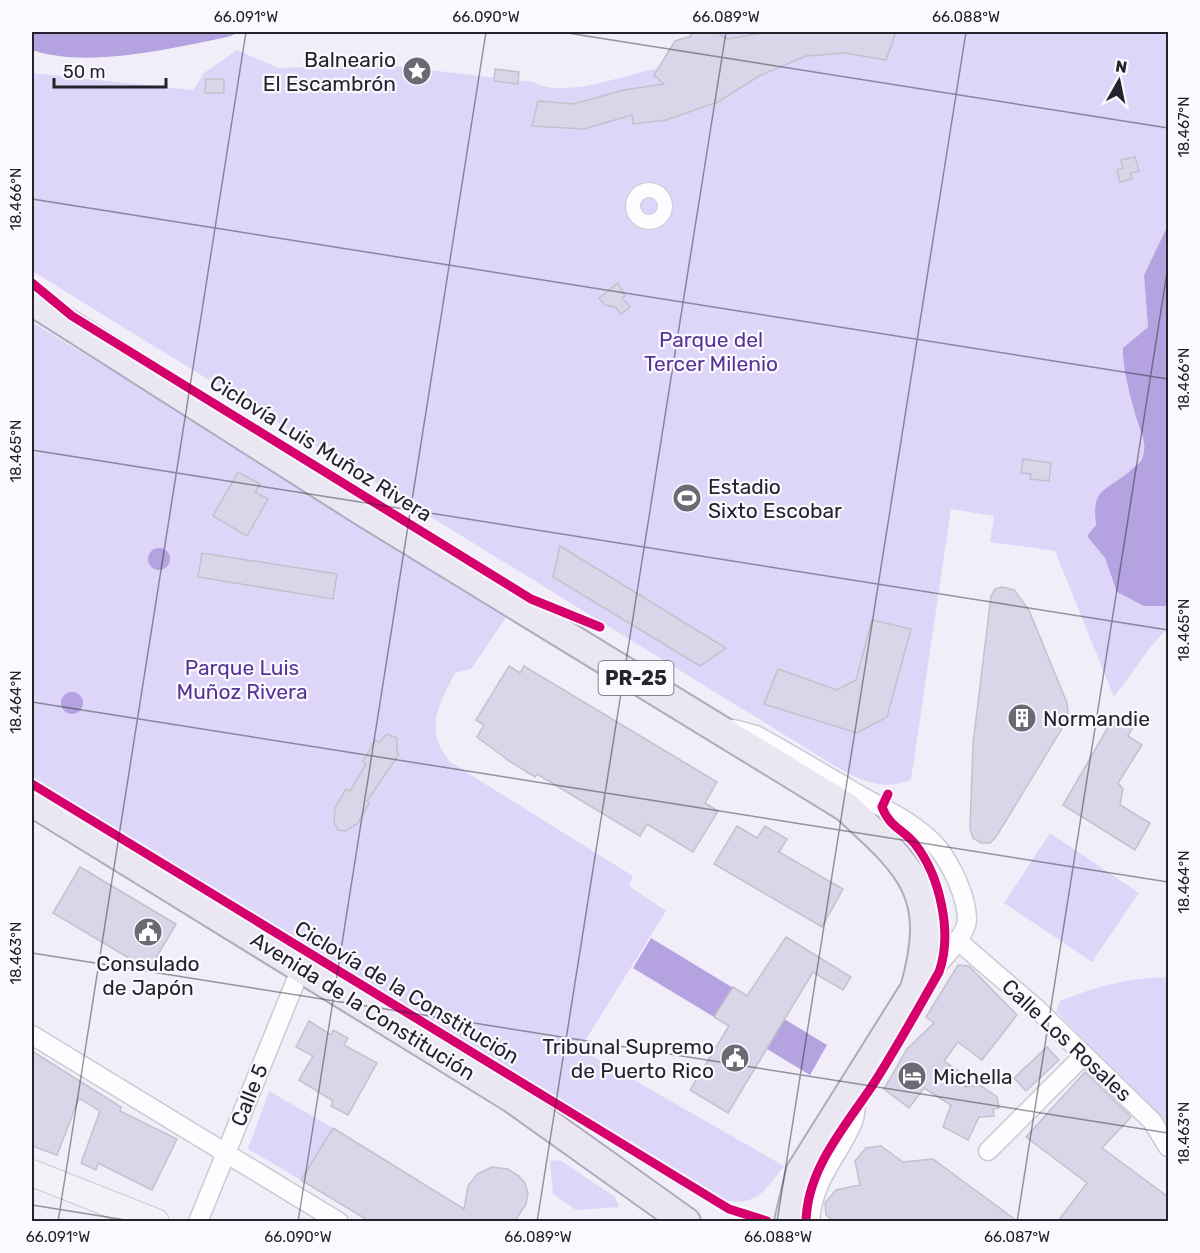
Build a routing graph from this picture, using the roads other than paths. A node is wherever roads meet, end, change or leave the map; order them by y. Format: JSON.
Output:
{"nodes":[{"id":1,"x":32,"y":301,"type":"edge"},
{"id":2,"x":712,"y":724,"type":"junction"},
{"id":3,"x":32,"y":802,"type":"edge"},
{"id":4,"x":957,"y":940,"type":"junction"},
{"id":5,"x":301,"y":968,"type":"junction"},
{"id":6,"x":915,"y":989,"type":"junction"},
{"id":7,"x":32,"y":1035,"type":"edge"},
{"id":8,"x":1083,"y":1056,"type":"junction"},
{"id":9,"x":855,"y":1085,"type":"junction"},
{"id":10,"x":1168,"y":1147,"type":"edge"},
{"id":11,"x":988,"y":1151,"type":"dead end"},
{"id":12,"x":225,"y":1152,"type":"junction"},
{"id":13,"x":32,"y":1173,"type":"edge"},
{"id":14,"x":156,"y":1221,"type":"edge"},
{"id":15,"x":198,"y":1221,"type":"edge"},
{"id":16,"x":339,"y":1221,"type":"edge"},
{"id":17,"x":686,"y":1221,"type":"edge"},
{"id":18,"x":789,"y":1221,"type":"edge"},
{"id":19,"x":810,"y":1221,"type":"edge"}],
"edges":[{"from":1,"to":2,"type":"main road","number":"PR-25"},
{"from":2,"to":4,"type":"street"},
{"from":2,"to":6,"type":"main road","number":"PR-25"},
{"from":3,"to":5,"type":"main road","name":"Avenida de la Constitución"},
{"from":4,"to":6,"type":"street"},
{"from":4,"to":8,"type":"street","name":"Calle Los Rosales"},
{"from":5,"to":12,"type":"street","name":"Calle 5"},
{"from":5,"to":17,"type":"main road","name":"Avenida de la Constitución"},
{"from":6,"to":9,"type":"main road","number":"PR-25"},
{"from":7,"to":12,"type":"street"},
{"from":8,"to":10,"type":"street","name":"Calle Los Rosales"},
{"from":8,"to":11,"type":"street"},
{"from":9,"to":18,"type":"main road","number":"PR-25"},
{"from":9,"to":19,"type":"street"},
{"from":12,"to":15,"type":"street","name":"Calle 5"},
{"from":12,"to":16,"type":"street"},
{"from":13,"to":14,"type":"main road"}]}
